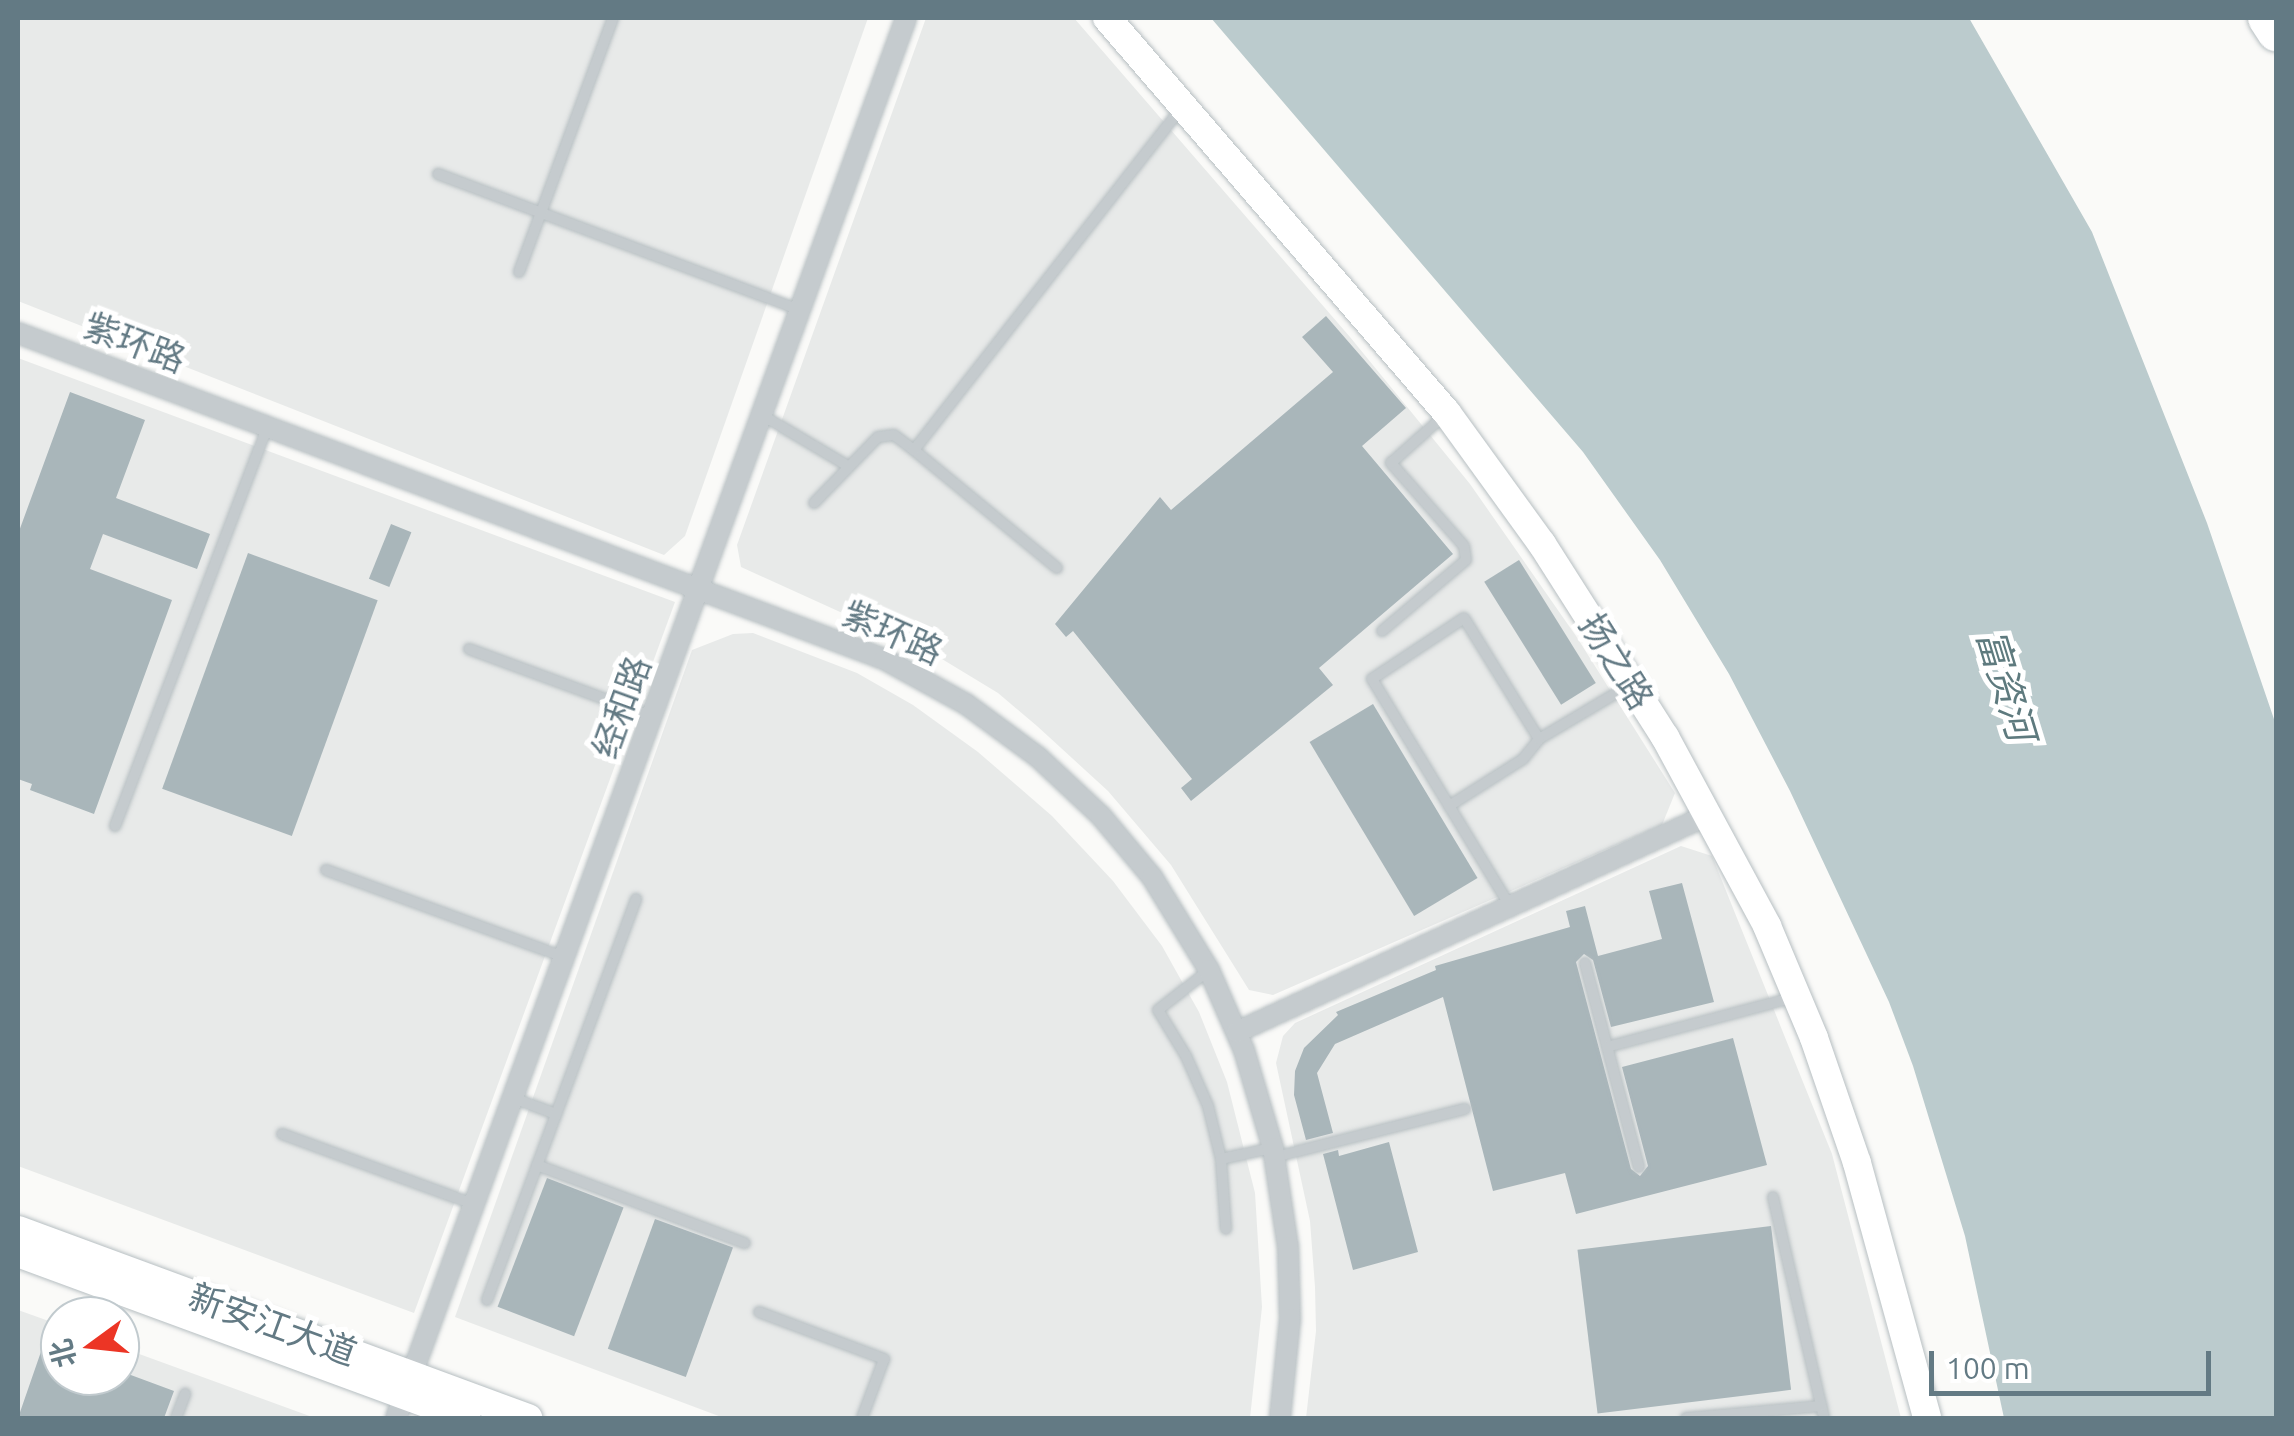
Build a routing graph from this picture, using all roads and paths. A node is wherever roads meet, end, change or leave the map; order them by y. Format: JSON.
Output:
{"nodes":[{"id":1,"x":613,"y":18,"type":"edge"},
{"id":2,"x":906,"y":18,"type":"edge"},
{"id":3,"x":1107,"y":18,"type":"edge"},
{"id":4,"x":2267,"y":18,"type":"edge"},
{"id":5,"x":2276,"y":32,"type":"edge"},
{"id":6,"x":1183,"y":106,"type":"junction"},
{"id":7,"x":438,"y":174,"type":"dead end"},
{"id":8,"x":541,"y":213,"type":"junction"},
{"id":9,"x":519,"y":272,"type":"dead end"},
{"id":10,"x":800,"y":310,"type":"junction"},
{"id":11,"x":18,"y":333,"type":"edge"},
{"id":12,"x":1447,"y":413,"type":"junction"},
{"id":13,"x":762,"y":415,"type":"junction"},
{"id":14,"x":267,"y":426,"type":"junction"},
{"id":15,"x":914,"y":450,"type":"junction"},
{"id":16,"x":848,"y":466,"type":"junction"},
{"id":17,"x":814,"y":504,"type":"dead end"},
{"id":18,"x":1057,"y":568,"type":"dead end"},
{"id":19,"x":698,"y":589,"type":"junction"},
{"id":20,"x":1382,"y":631,"type":"dead end"},
{"id":21,"x":469,"y":649,"type":"dead end"},
{"id":22,"x":1632,"y":684,"type":"junction"},
{"id":23,"x":652,"y":716,"type":"junction"},
{"id":24,"x":1539,"y":739,"type":"junction"},
{"id":25,"x":1449,"y":806,"type":"junction"},
{"id":26,"x":1708,"y":814,"type":"junction"},
{"id":27,"x":116,"y":826,"type":"dead end"},
{"id":28,"x":326,"y":870,"type":"dead end"},
{"id":29,"x":636,"y":900,"type":"dead end"},
{"id":30,"x":1510,"y":906,"type":"junction"},
{"id":31,"x":564,"y":957,"type":"junction"},
{"id":32,"x":1585,"y":963,"type":"dead end"},
{"id":33,"x":1208,"y":970,"type":"junction"},
{"id":34,"x":1798,"y":996,"type":"junction"},
{"id":35,"x":1237,"y":1032,"type":"junction"},
{"id":36,"x":1608,"y":1047,"type":"junction"},
{"id":37,"x":513,"y":1098,"type":"junction"},
{"id":38,"x":1464,"y":1109,"type":"dead end"},
{"id":39,"x":556,"y":1114,"type":"junction"},
{"id":40,"x":282,"y":1134,"type":"dead end"},
{"id":41,"x":1274,"y":1153,"type":"junction"},
{"id":42,"x":1221,"y":1160,"type":"junction"},
{"id":43,"x":537,"y":1165,"type":"junction"},
{"id":44,"x":1639,"y":1167,"type":"dead end"},
{"id":45,"x":1773,"y":1197,"type":"dead end"},
{"id":46,"x":474,"y":1204,"type":"junction"},
{"id":47,"x":18,"y":1230,"type":"edge"},
{"id":48,"x":1226,"y":1230,"type":"dead end"},
{"id":49,"x":745,"y":1243,"type":"dead end"},
{"id":50,"x":18,"y":1253,"type":"edge"},
{"id":51,"x":486,"y":1300,"type":"dead end"},
{"id":52,"x":760,"y":1312,"type":"dead end"},
{"id":53,"x":184,"y":1394,"type":"dead end"},
{"id":54,"x":404,"y":1397,"type":"edge"},
{"id":55,"x":1822,"y":1412,"type":"edge"},
{"id":56,"x":176,"y":1418,"type":"edge"},
{"id":57,"x":468,"y":1418,"type":"edge"},
{"id":58,"x":528,"y":1418,"type":"edge"},
{"id":59,"x":862,"y":1418,"type":"edge"},
{"id":60,"x":1280,"y":1418,"type":"edge"},
{"id":61,"x":1686,"y":1418,"type":"edge"},
{"id":62,"x":1927,"y":1418,"type":"edge"}],
"edges":[{"from":1,"to":8,"type":"lane"},
{"from":2,"to":10,"type":"street","name":"经和路"},
{"from":3,"to":6,"type":"street","name":"扬之路"},
{"from":4,"to":5,"type":"highway"},
{"from":6,"to":12,"type":"street","name":"扬之路"},
{"from":6,"to":15,"type":"lane"},
{"from":7,"to":8,"type":"lane"},
{"from":8,"to":9,"type":"lane"},
{"from":8,"to":10,"type":"lane"},
{"from":10,"to":13,"type":"street","name":"经和路"},
{"from":11,"to":14,"type":"street","name":"紫环路"},
{"from":12,"to":20,"type":"lane"},
{"from":12,"to":22,"type":"street","name":"扬之路"},
{"from":13,"to":16,"type":"lane"},
{"from":13,"to":19,"type":"street","name":"经和路"},
{"from":14,"to":19,"type":"street","name":"紫环路"},
{"from":14,"to":27,"type":"lane"},
{"from":15,"to":16,"type":"lane"},
{"from":15,"to":18,"type":"lane"},
{"from":16,"to":17,"type":"lane"},
{"from":19,"to":23,"type":"street","name":"经和路"},
{"from":19,"to":33,"type":"street","name":"紫环路"},
{"from":21,"to":23,"type":"lane"},
{"from":22,"to":24,"type":"lane"},
{"from":22,"to":26,"type":"street","name":"扬之路"},
{"from":23,"to":31,"type":"street","name":"经和路"},
{"from":24,"to":25,"type":"lane"},
{"from":24,"to":25,"type":"lane"},
{"from":25,"to":30,"type":"lane"},
{"from":26,"to":30,"type":"street"},
{"from":26,"to":34,"type":"street","name":"扬之路"},
{"from":28,"to":31,"type":"lane"},
{"from":29,"to":39,"type":"lane"},
{"from":30,"to":35,"type":"street"},
{"from":31,"to":37,"type":"street","name":"经和路"},
{"from":32,"to":36,"type":"lane"},
{"from":33,"to":35,"type":"street","name":"紫环路"},
{"from":33,"to":42,"type":"lane"},
{"from":34,"to":36,"type":"lane"},
{"from":34,"to":62,"type":"street","name":"扬之路"},
{"from":35,"to":41,"type":"street","name":"紫环路"},
{"from":36,"to":44,"type":"lane"},
{"from":37,"to":39,"type":"lane"},
{"from":37,"to":46,"type":"street","name":"经和路"},
{"from":38,"to":41,"type":"lane"},
{"from":39,"to":43,"type":"lane"},
{"from":40,"to":46,"type":"lane"},
{"from":41,"to":42,"type":"lane"},
{"from":41,"to":60,"type":"street","name":"紫环路"},
{"from":42,"to":48,"type":"lane"},
{"from":43,"to":49,"type":"lane"},
{"from":43,"to":51,"type":"lane"},
{"from":45,"to":55,"type":"lane"},
{"from":46,"to":54,"type":"street","name":"经和路"},
{"from":47,"to":54,"type":"street","name":"新安江大道"},
{"from":50,"to":54,"type":"street","name":"新安江大道"},
{"from":52,"to":59,"type":"lane"},
{"from":53,"to":56,"type":"lane"},
{"from":54,"to":57,"type":"street","name":"新安江大道"},
{"from":54,"to":58,"type":"street","name":"新安江大道"},
{"from":55,"to":61,"type":"lane"}]}
